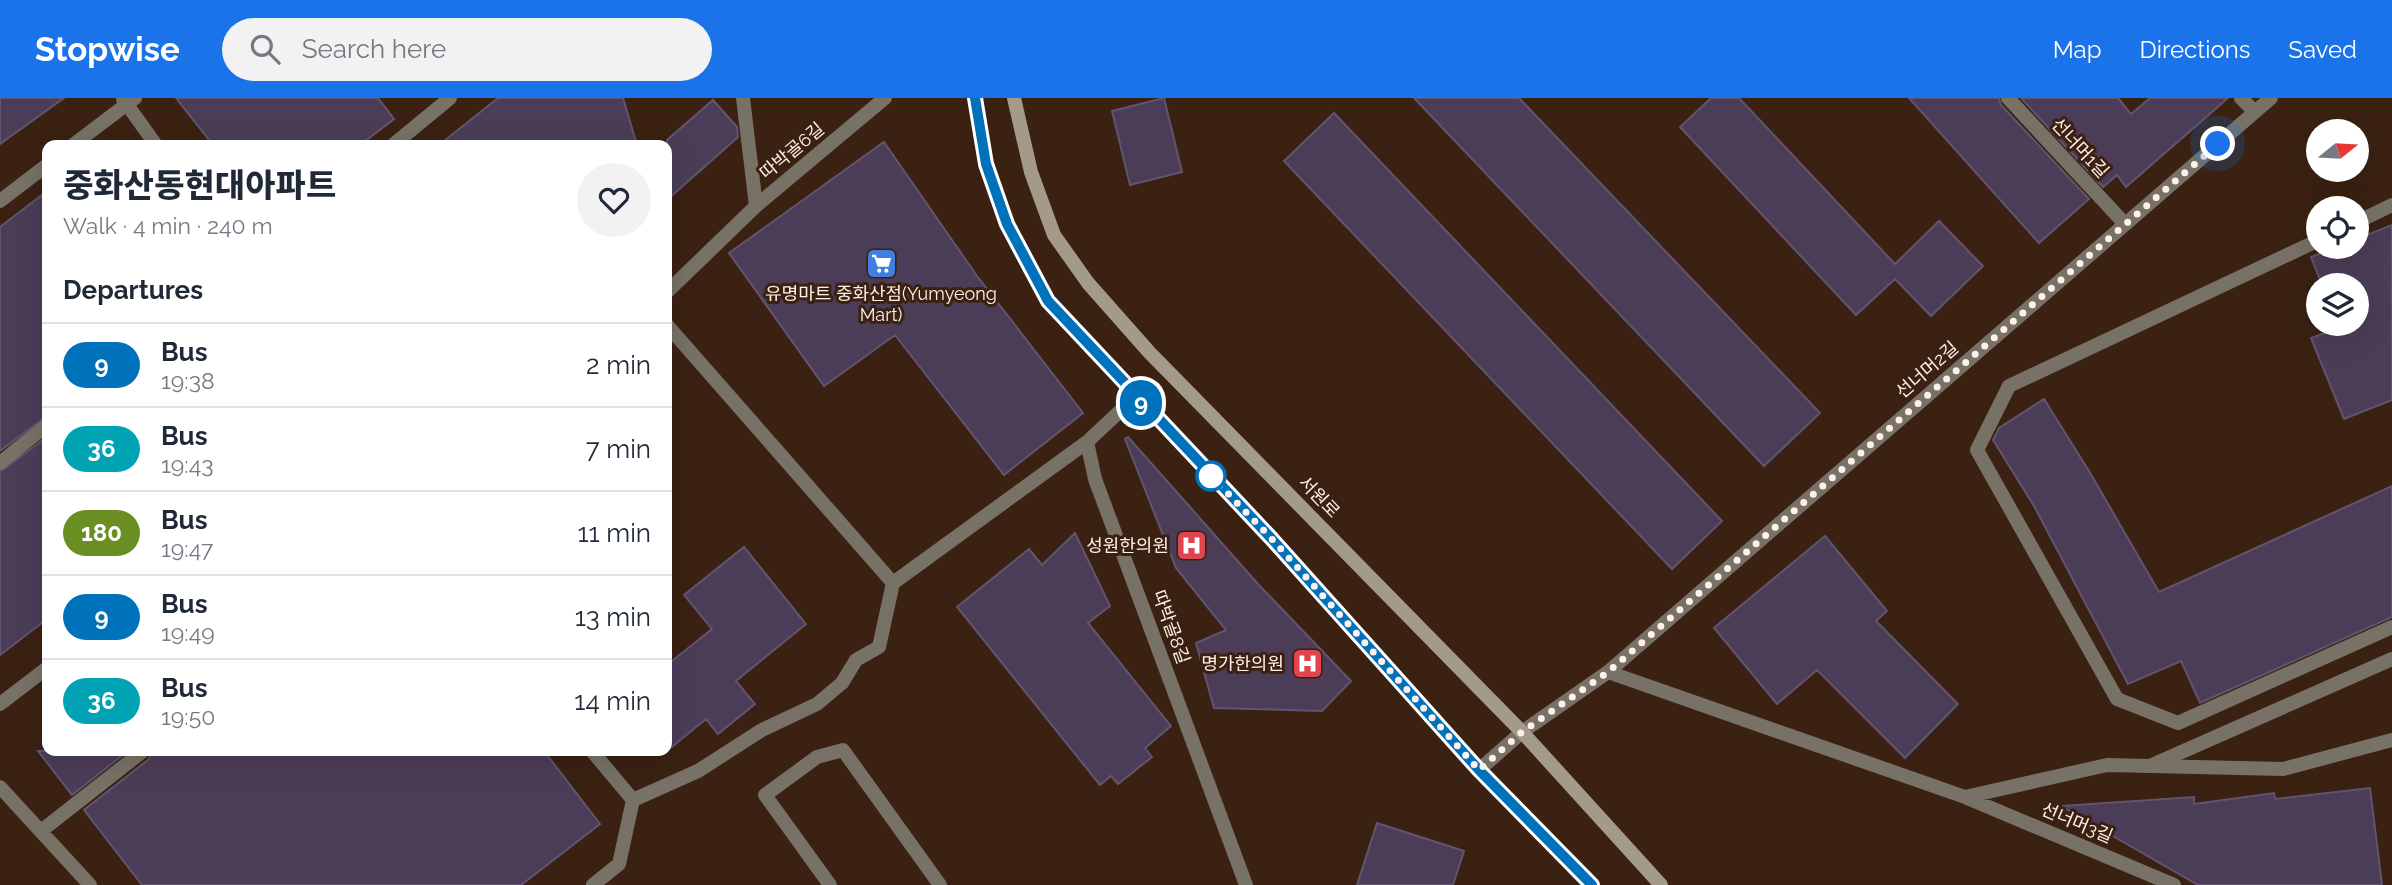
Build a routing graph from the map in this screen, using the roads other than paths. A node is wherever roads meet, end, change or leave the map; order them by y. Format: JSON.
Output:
{"nodes":[{"id":1,"x":450,"y":98,"type":"edge"},
{"id":2,"x":743,"y":98,"type":"edge"},
{"id":3,"x":885,"y":98,"type":"edge"},
{"id":4,"x":975,"y":98,"type":"edge"},
{"id":5,"x":1014,"y":98,"type":"edge"},
{"id":6,"x":2008,"y":98,"type":"edge"},
{"id":7,"x":2241,"y":98,"type":"edge"},
{"id":8,"x":2271,"y":98,"type":"edge"},
{"id":9,"x":128,"y":100,"type":"edge"},
{"id":10,"x":2255,"y":112,"type":"junction"},
{"id":11,"x":79,"y":140,"type":"edge"},
{"id":12,"x":153,"y":140,"type":"edge"},
{"id":13,"x":399,"y":140,"type":"edge"},
{"id":14,"x":42,"y":169,"type":"edge"},
{"id":15,"x":0,"y":201,"type":"edge"},
{"id":16,"x":2392,"y":205,"type":"edge"},
{"id":17,"x":756,"y":206,"type":"junction"},
{"id":18,"x":2369,"y":216,"type":"edge"},
{"id":19,"x":2125,"y":224,"type":"junction"},
{"id":20,"x":2306,"y":246,"type":"edge"},
{"id":21,"x":672,"y":287,"type":"edge"},
{"id":22,"x":672,"y":331,"type":"edge"},
{"id":23,"x":1135,"y":397,"type":"junction"},
{"id":24,"x":42,"y":429,"type":"edge"},
{"id":25,"x":1087,"y":442,"type":"junction"},
{"id":26,"x":0,"y":463,"type":"edge"},
{"id":27,"x":893,"y":583,"type":"junction"},
{"id":28,"x":2392,"y":627,"type":"edge"},
{"id":29,"x":2392,"y":659,"type":"edge"},
{"id":30,"x":42,"y":672,"type":"edge"},
{"id":31,"x":1608,"y":672,"type":"junction"},
{"id":32,"x":0,"y":704,"type":"edge"},
{"id":33,"x":1522,"y":732,"type":"junction"},
{"id":34,"x":2392,"y":740,"type":"edge"},
{"id":35,"x":137,"y":756,"type":"edge"},
{"id":36,"x":596,"y":756,"type":"edge"},
{"id":37,"x":2150,"y":766,"type":"junction"},
{"id":38,"x":1479,"y":770,"type":"junction"},
{"id":39,"x":0,"y":787,"type":"edge"},
{"id":40,"x":1965,"y":797,"type":"junction"},
{"id":41,"x":633,"y":800,"type":"junction"},
{"id":42,"x":41,"y":831,"type":"junction"},
{"id":43,"x":90,"y":885,"type":"edge"},
{"id":44,"x":593,"y":885,"type":"edge"},
{"id":45,"x":830,"y":885,"type":"edge"},
{"id":46,"x":940,"y":885,"type":"edge"},
{"id":47,"x":1246,"y":885,"type":"edge"},
{"id":48,"x":1592,"y":885,"type":"edge"},
{"id":49,"x":1661,"y":885,"type":"edge"},
{"id":50,"x":2174,"y":885,"type":"edge"}],
"edges":[{"from":1,"to":13,"type":"street"},
{"from":2,"to":17,"type":"street","name":"따박골6길"},
{"from":3,"to":17,"type":"street","name":"따박골6길"},
{"from":4,"to":23,"type":"street"},
{"from":5,"to":33,"type":"street","name":"서원로"},
{"from":6,"to":19,"type":"street","name":"선너머1길"},
{"from":7,"to":10,"type":"street"},
{"from":8,"to":10,"type":"street","name":"선너머2길"},
{"from":9,"to":11,"type":"street"},
{"from":9,"to":12,"type":"street"},
{"from":10,"to":19,"type":"street","name":"선너머2길"},
{"from":14,"to":15,"type":"street"},
{"from":16,"to":18,"type":"street"},
{"from":17,"to":21,"type":"street","name":"따박골6길"},
{"from":19,"to":31,"type":"street","name":"선너머2길"},
{"from":20,"to":28,"type":"street"},
{"from":22,"to":27,"type":"street"},
{"from":23,"to":25,"type":"street"},
{"from":23,"to":38,"type":"street"},
{"from":24,"to":26,"type":"street"},
{"from":25,"to":27,"type":"street"},
{"from":25,"to":47,"type":"street","name":"따박골8길"},
{"from":27,"to":41,"type":"street"},
{"from":29,"to":37,"type":"street"},
{"from":30,"to":32,"type":"street"},
{"from":31,"to":33,"type":"street","name":"선너머2길"},
{"from":31,"to":40,"type":"street"},
{"from":33,"to":38,"type":"street","name":"선너머2길"},
{"from":33,"to":49,"type":"street","name":"서원로"},
{"from":34,"to":37,"type":"street"},
{"from":35,"to":42,"type":"street"},
{"from":36,"to":41,"type":"street"},
{"from":37,"to":40,"type":"street"},
{"from":38,"to":48,"type":"street"},
{"from":39,"to":42,"type":"street"},
{"from":40,"to":50,"type":"street","name":"선너머3길"},
{"from":41,"to":44,"type":"street"},
{"from":42,"to":43,"type":"street"},
{"from":45,"to":46,"type":"street"}]}
